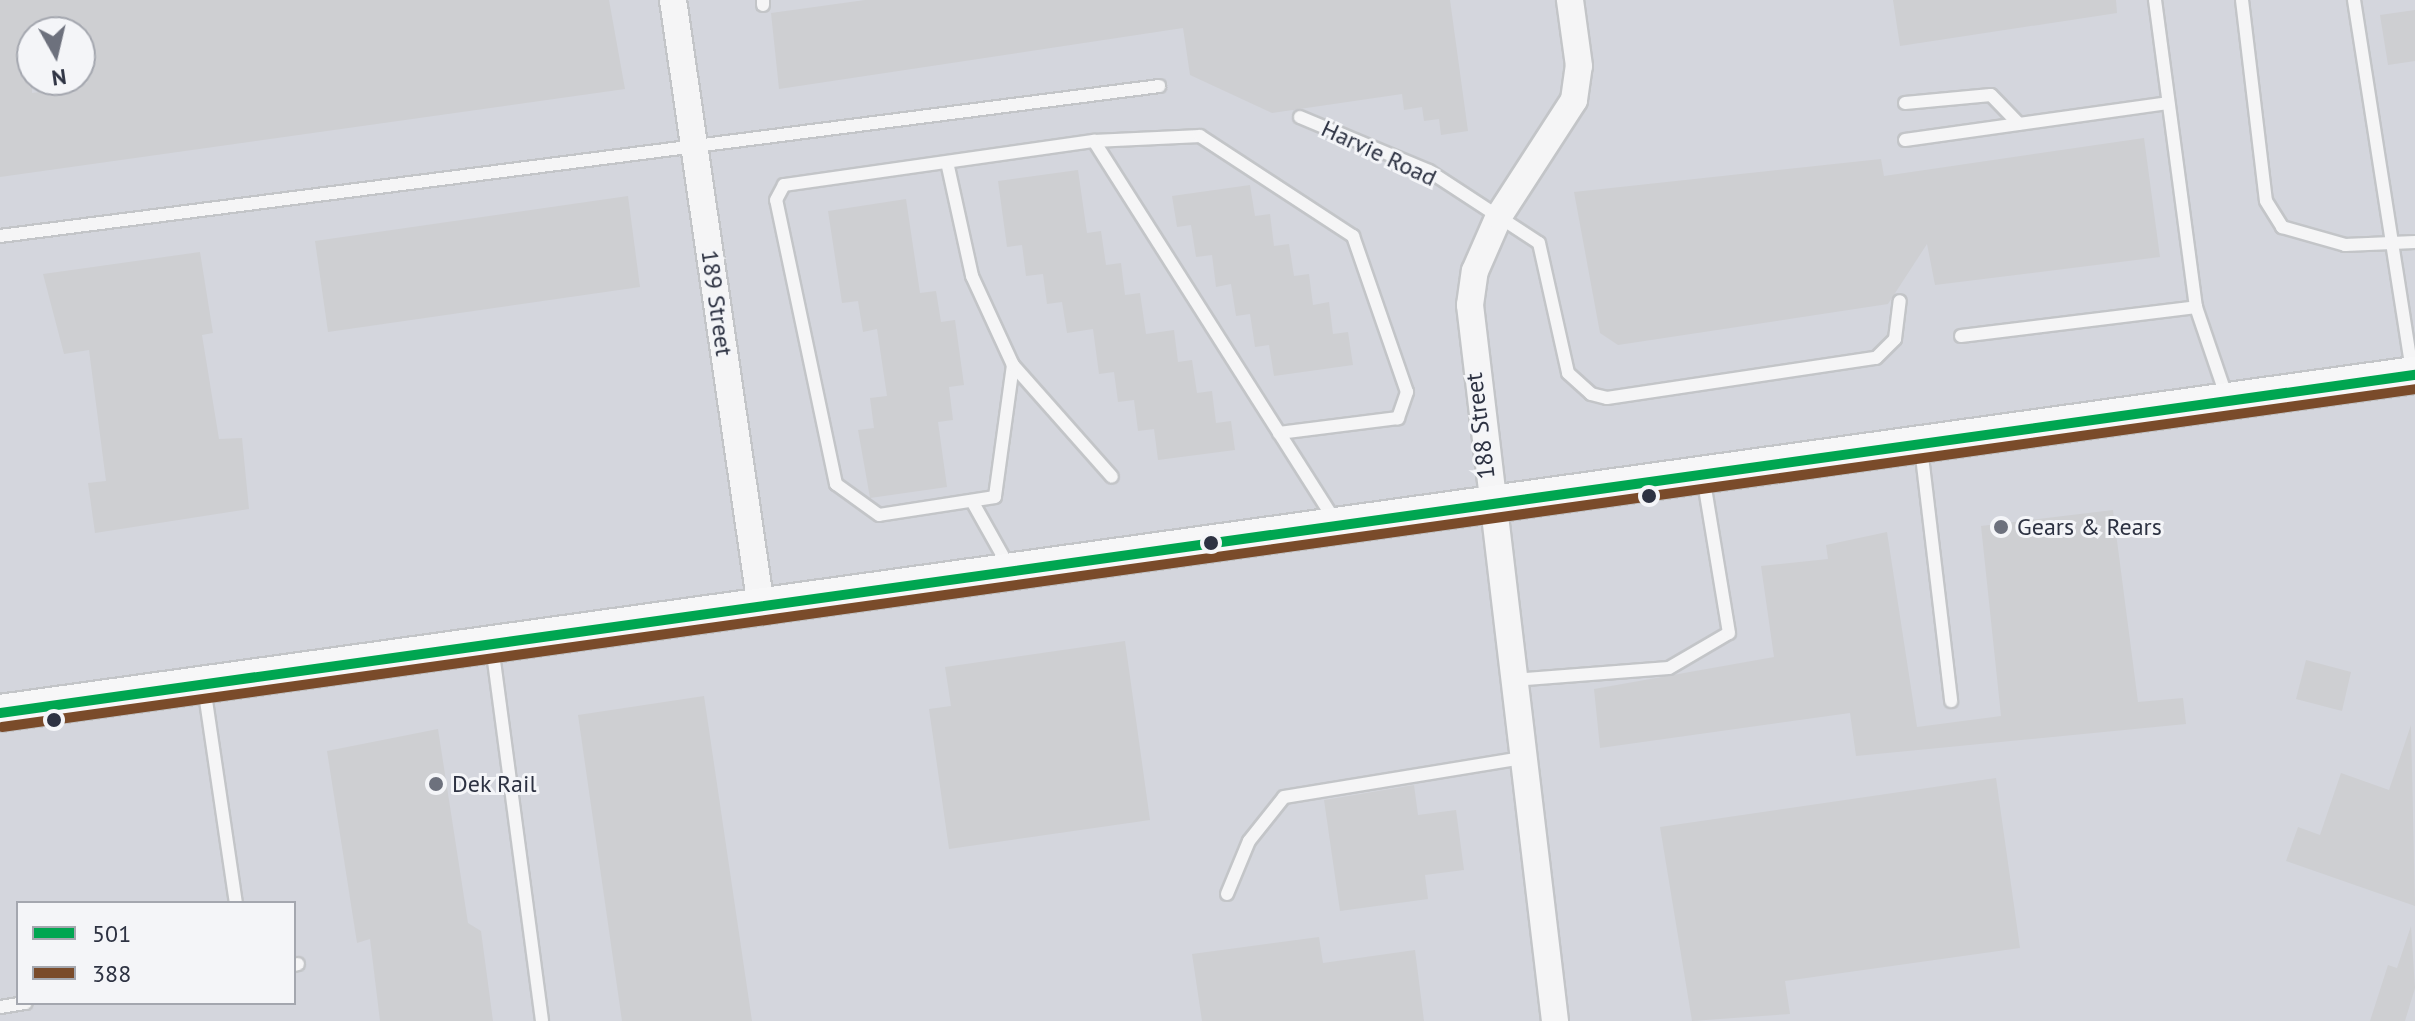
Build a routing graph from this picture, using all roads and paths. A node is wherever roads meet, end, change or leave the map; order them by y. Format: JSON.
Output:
{"nodes":[{"id":1,"x":673,"y":0,"type":"edge"},
{"id":2,"x":1570,"y":0,"type":"edge"},
{"id":3,"x":2155,"y":0,"type":"edge"},
{"id":4,"x":2242,"y":0,"type":"edge"},
{"id":5,"x":2354,"y":0,"type":"edge"},
{"id":6,"x":1159,"y":86,"type":"dead end"},
{"id":7,"x":1905,"y":103,"type":"dead end"},
{"id":8,"x":2167,"y":103,"type":"junction"},
{"id":9,"x":1300,"y":117,"type":"dead end"},
{"id":10,"x":2019,"y":124,"type":"junction"},
{"id":11,"x":1905,"y":140,"type":"dead end"},
{"id":12,"x":1094,"y":141,"type":"junction"},
{"id":13,"x":694,"y":142,"type":"junction"},
{"id":14,"x":947,"y":162,"type":"junction"},
{"id":15,"x":1499,"y":216,"type":"junction"},
{"id":16,"x":0,"y":236,"type":"edge"},
{"id":17,"x":2415,"y":242,"type":"edge"},
{"id":18,"x":2392,"y":244,"type":"junction"},
{"id":19,"x":1900,"y":301,"type":"dead end"},
{"id":20,"x":2196,"y":307,"type":"junction"},
{"id":21,"x":1961,"y":336,"type":"dead end"},
{"id":22,"x":1013,"y":365,"type":"junction"},
{"id":23,"x":2414,"y":375,"type":"edge"},
{"id":24,"x":2228,"y":401,"type":"junction"},
{"id":25,"x":1279,"y":433,"type":"junction"},
{"id":26,"x":1920,"y":445,"type":"junction"},
{"id":27,"x":1702,"y":473,"type":"junction"},
{"id":28,"x":1112,"y":477,"type":"dead end"},
{"id":29,"x":972,"y":501,"type":"junction"},
{"id":30,"x":1489,"y":505,"type":"junction"},
{"id":31,"x":1338,"y":526,"type":"junction"},
{"id":32,"x":1010,"y":570,"type":"junction"},
{"id":33,"x":761,"y":607,"type":"junction"},
{"id":34,"x":491,"y":643,"type":"junction"},
{"id":35,"x":1511,"y":680,"type":"junction"},
{"id":36,"x":203,"y":684,"type":"junction"},
{"id":37,"x":1951,"y":701,"type":"dead end"},
{"id":38,"x":0,"y":713,"type":"edge"},
{"id":39,"x":1521,"y":758,"type":"junction"},
{"id":40,"x":1227,"y":894,"type":"dead end"},
{"id":41,"x":236,"y":901,"type":"edge"},
{"id":42,"x":542,"y":1021,"type":"edge"},
{"id":43,"x":1555,"y":1021,"type":"edge"}],
"edges":[{"from":1,"to":13,"type":"street","name":"189 Street"},
{"from":2,"to":15,"type":"street","name":"188 Street"},
{"from":3,"to":8,"type":"lane"},
{"from":4,"to":18,"type":"lane"},
{"from":5,"to":18,"type":"lane"},
{"from":6,"to":13,"type":"lane"},
{"from":7,"to":10,"type":"lane"},
{"from":8,"to":10,"type":"lane"},
{"from":8,"to":20,"type":"lane"},
{"from":9,"to":15,"type":"lane","name":"Harvie Road"},
{"from":10,"to":11,"type":"lane"},
{"from":12,"to":14,"type":"lane"},
{"from":12,"to":25,"type":"lane"},
{"from":12,"to":25,"type":"lane"},
{"from":13,"to":16,"type":"lane"},
{"from":13,"to":33,"type":"street","name":"189 Street"},
{"from":14,"to":22,"type":"lane"},
{"from":14,"to":29,"type":"lane"},
{"from":15,"to":19,"type":"lane","name":"Harvie Road"},
{"from":15,"to":30,"type":"street","name":"188 Street"},
{"from":17,"to":18,"type":"lane"},
{"from":18,"to":23,"type":"lane"},
{"from":20,"to":21,"type":"lane"},
{"from":20,"to":24,"type":"lane"},
{"from":22,"to":28,"type":"lane"},
{"from":22,"to":29,"type":"lane"},
{"from":23,"to":24,"type":"main road"},
{"from":24,"to":26,"type":"main road"},
{"from":25,"to":31,"type":"lane"},
{"from":26,"to":27,"type":"main road"},
{"from":26,"to":37,"type":"lane"},
{"from":27,"to":30,"type":"main road"},
{"from":27,"to":35,"type":"lane"},
{"from":29,"to":32,"type":"lane"},
{"from":30,"to":31,"type":"main road"},
{"from":30,"to":35,"type":"street","name":"188 Street"},
{"from":31,"to":32,"type":"main road"},
{"from":32,"to":33,"type":"main road"},
{"from":33,"to":34,"type":"main road"},
{"from":34,"to":36,"type":"main road"},
{"from":34,"to":42,"type":"lane"},
{"from":35,"to":39,"type":"street","name":"188 Street"},
{"from":36,"to":38,"type":"main road"},
{"from":36,"to":41,"type":"lane"},
{"from":39,"to":40,"type":"lane"},
{"from":39,"to":43,"type":"street","name":"188 Street"}]}
